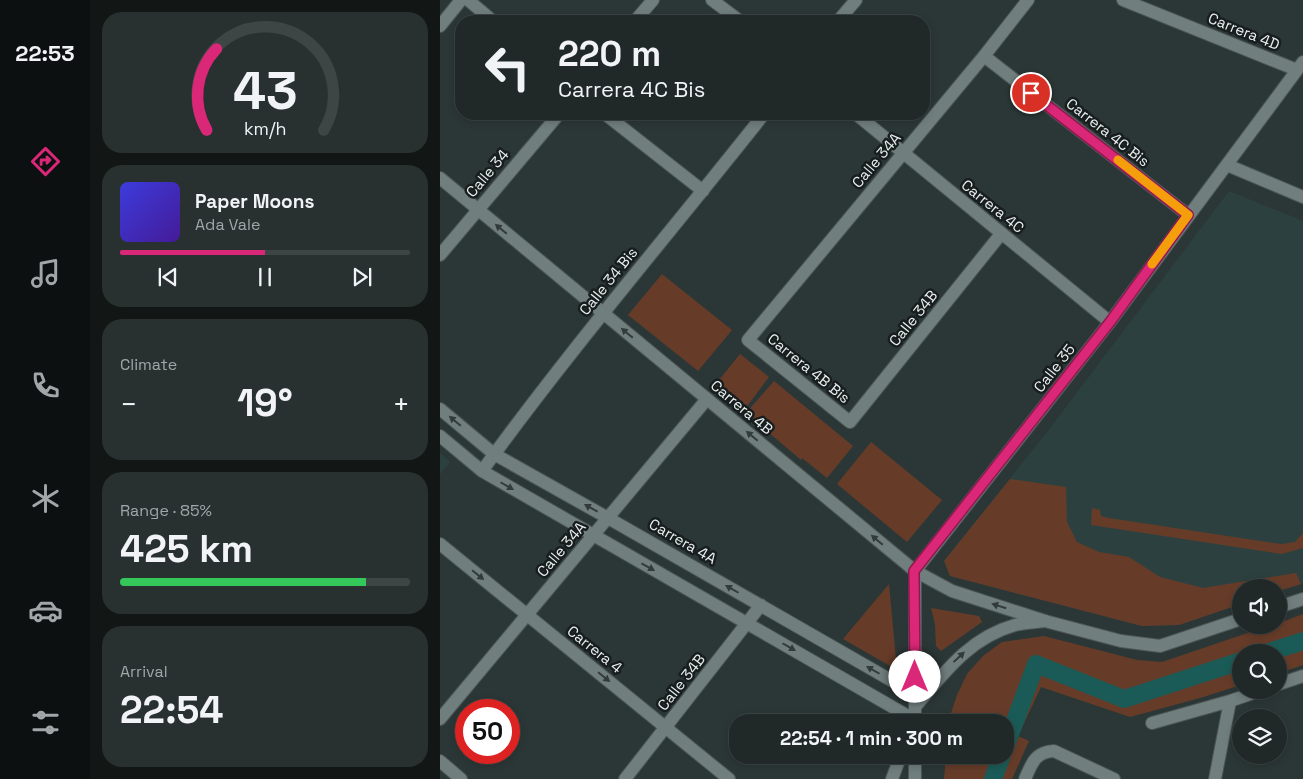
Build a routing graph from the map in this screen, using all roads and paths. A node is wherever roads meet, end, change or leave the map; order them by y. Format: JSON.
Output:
{"nodes":[{"id":1,"x":461,"y":0,"type":"edge"},
{"id":2,"x":468,"y":0,"type":"edge"},
{"id":3,"x":653,"y":0,"type":"edge"},
{"id":4,"x":712,"y":0,"type":"edge"},
{"id":5,"x":856,"y":0,"type":"edge"},
{"id":6,"x":1028,"y":0,"type":"edge"},
{"id":7,"x":1122,"y":0,"type":"edge"},
{"id":8,"x":486,"y":15,"type":"edge"},
{"id":9,"x":640,"y":15,"type":"edge"},
{"id":10,"x":732,"y":15,"type":"edge"},
{"id":11,"x":843,"y":15,"type":"edge"},
{"id":12,"x":440,"y":26,"type":"edge"},
{"id":13,"x":984,"y":56,"type":"junction"},
{"id":14,"x":1300,"y":66,"type":"edge"},
{"id":15,"x":554,"y":120,"type":"edge"},
{"id":16,"x":613,"y":120,"type":"edge"},
{"id":17,"x":759,"y":120,"type":"edge"},
{"id":18,"x":863,"y":120,"type":"edge"},
{"id":19,"x":903,"y":153,"type":"junction"},
{"id":20,"x":1227,"y":165,"type":"junction"},
{"id":21,"x":440,"y":178,"type":"edge"},
{"id":22,"x":704,"y":191,"type":"junction"},
{"id":23,"x":1303,"y":197,"type":"edge"},
{"id":24,"x":478,"y":209,"type":"junction"},
{"id":25,"x":1188,"y":215,"type":"junction"},
{"id":26,"x":1001,"y":234,"type":"junction"},
{"id":27,"x":440,"y":255,"type":"edge"},
{"id":28,"x":602,"y":313,"type":"junction"},
{"id":29,"x":1110,"y":322,"type":"junction"},
{"id":30,"x":748,"y":340,"type":"joint"},
{"id":31,"x":707,"y":399,"type":"junction"},
{"id":32,"x":440,"y":409,"type":"edge"},
{"id":33,"x":850,"y":422,"type":"joint"},
{"id":34,"x":440,"y":436,"type":"edge"},
{"id":35,"x":494,"y":454,"type":"junction"},
{"id":36,"x":482,"y":471,"type":"junction"},
{"id":37,"x":608,"y":518,"type":"junction"},
{"id":38,"x":593,"y":536,"type":"junction"},
{"id":39,"x":440,"y":544,"type":"edge"},
{"id":40,"x":914,"y":571,"type":"junction"},
{"id":41,"x":1303,"y":599,"type":"edge"},
{"id":42,"x":1287,"y":604,"type":"edge"},
{"id":43,"x":761,"y":605,"type":"junction"},
{"id":44,"x":528,"y":615,"type":"junction"},
{"id":45,"x":1045,"y":621,"type":"junction"},
{"id":46,"x":1232,"y":622,"type":"edge"},
{"id":47,"x":748,"y":623,"type":"junction"},
{"id":48,"x":1303,"y":676,"type":"edge"},
{"id":49,"x":1287,"y":681,"type":"edge"},
{"id":50,"x":1236,"y":699,"type":"edge"},
{"id":51,"x":1230,"y":701,"type":"junction"},
{"id":52,"x":915,"y":713,"type":"edge"},
{"id":53,"x":440,"y":719,"type":"edge"},
{"id":54,"x":1152,"y":723,"type":"dead end"},
{"id":55,"x":666,"y":728,"type":"junction"},
{"id":56,"x":440,"y":762,"type":"edge"},
{"id":57,"x":898,"y":764,"type":"edge"},
{"id":58,"x":915,"y":764,"type":"edge"},
{"id":59,"x":461,"y":779,"type":"edge"},
{"id":60,"x":625,"y":779,"type":"edge"},
{"id":61,"x":729,"y":779,"type":"edge"},
{"id":62,"x":892,"y":779,"type":"edge"},
{"id":63,"x":915,"y":779,"type":"edge"},
{"id":64,"x":1025,"y":779,"type":"edge"},
{"id":65,"x":1114,"y":779,"type":"edge"},
{"id":66,"x":1215,"y":779,"type":"edge"}],
"edges":[{"from":1,"to":12,"type":"street"},
{"from":2,"to":8,"type":"street"},
{"from":3,"to":9,"type":"street"},
{"from":4,"to":10,"type":"street"},
{"from":5,"to":11,"type":"street"},
{"from":6,"to":13,"type":"street","name":"Calle 34A"},
{"from":7,"to":14,"type":"street","name":"Carrera 4D"},
{"from":13,"to":19,"type":"street","name":"Calle 34A"},
{"from":13,"to":25,"type":"street","name":"Carrera 4C Bis"},
{"from":14,"to":20,"type":"street","name":"Calle 35"},
{"from":15,"to":24,"type":"street","name":"Calle 34"},
{"from":16,"to":22,"type":"street"},
{"from":17,"to":22,"type":"street","name":"Calle 34 Bis"},
{"from":18,"to":19,"type":"street","name":"Carrera 4C"},
{"from":19,"to":26,"type":"street","name":"Carrera 4C"},
{"from":19,"to":30,"type":"street","name":"Calle 34A"},
{"from":20,"to":23,"type":"street"},
{"from":20,"to":25,"type":"street","name":"Calle 35"},
{"from":21,"to":24,"type":"street","name":"Carrera 4B"},
{"from":22,"to":28,"type":"street","name":"Calle 34 Bis"},
{"from":24,"to":27,"type":"street","name":"Calle 34"},
{"from":28,"to":24,"type":"street","name":"Carrera 4B","one_way":true},
{"from":25,"to":29,"type":"street","name":"Calle 35"},
{"from":26,"to":29,"type":"street","name":"Carrera 4C"},
{"from":26,"to":33,"type":"street","name":"Calle 34B"},
{"from":31,"to":28,"type":"street","name":"Carrera 4B","one_way":true},
{"from":28,"to":35,"type":"street","name":"Calle 34 Bis"},
{"from":29,"to":40,"type":"street","name":"Calle 35"},
{"from":30,"to":33,"type":"street","name":"Carrera 4B Bis"},
{"from":31,"to":37,"type":"street","name":"Calle 34A"},
{"from":40,"to":31,"type":"street","name":"Carrera 4B","one_way":true},
{"from":35,"to":32,"type":"street","name":"Carrera 4A","one_way":true},
{"from":34,"to":36,"type":"street"},
{"from":35,"to":36,"type":"street","name":"Calle 34 Bis"},
{"from":37,"to":35,"type":"street","name":"Carrera 4A","one_way":true},
{"from":36,"to":38,"type":"street","one_way":true},
{"from":37,"to":38,"type":"street","name":"Calle 34A"},
{"from":43,"to":37,"type":"street","name":"Carrera 4A","one_way":true},
{"from":38,"to":44,"type":"street","name":"Calle 34A"},
{"from":38,"to":47,"type":"street","one_way":true},
{"from":39,"to":44,"type":"street","name":"Carrera 4","one_way":true},
{"from":45,"to":40,"type":"street","name":"Carrera 4B","one_way":true},
{"from":40,"to":52,"type":"street"},
{"from":41,"to":42,"type":"street"},
{"from":43,"to":47,"type":"street","name":"Calle 34B"},
{"from":52,"to":43,"type":"street","name":"Carrera 4A","one_way":true},
{"from":44,"to":53,"type":"street","name":"Calle 34A"},
{"from":44,"to":55,"type":"street","name":"Carrera 4","one_way":true},
{"from":45,"to":46,"type":"street","name":"Carrera 4B"},
{"from":52,"to":45,"type":"street","one_way":true},
{"from":47,"to":52,"type":"street","one_way":true},
{"from":47,"to":55,"type":"street","name":"Calle 34B"},
{"from":48,"to":49,"type":"street"},
{"from":50,"to":51,"type":"street"},
{"from":51,"to":54,"type":"street"},
{"from":51,"to":66,"type":"street"},
{"from":55,"to":60,"type":"street","name":"Calle 34B"},
{"from":55,"to":61,"type":"street","name":"Carrera 4"},
{"from":56,"to":59,"type":"street"},
{"from":57,"to":62,"type":"street"},
{"from":58,"to":63,"type":"street"},
{"from":64,"to":65,"type":"street"}]}
